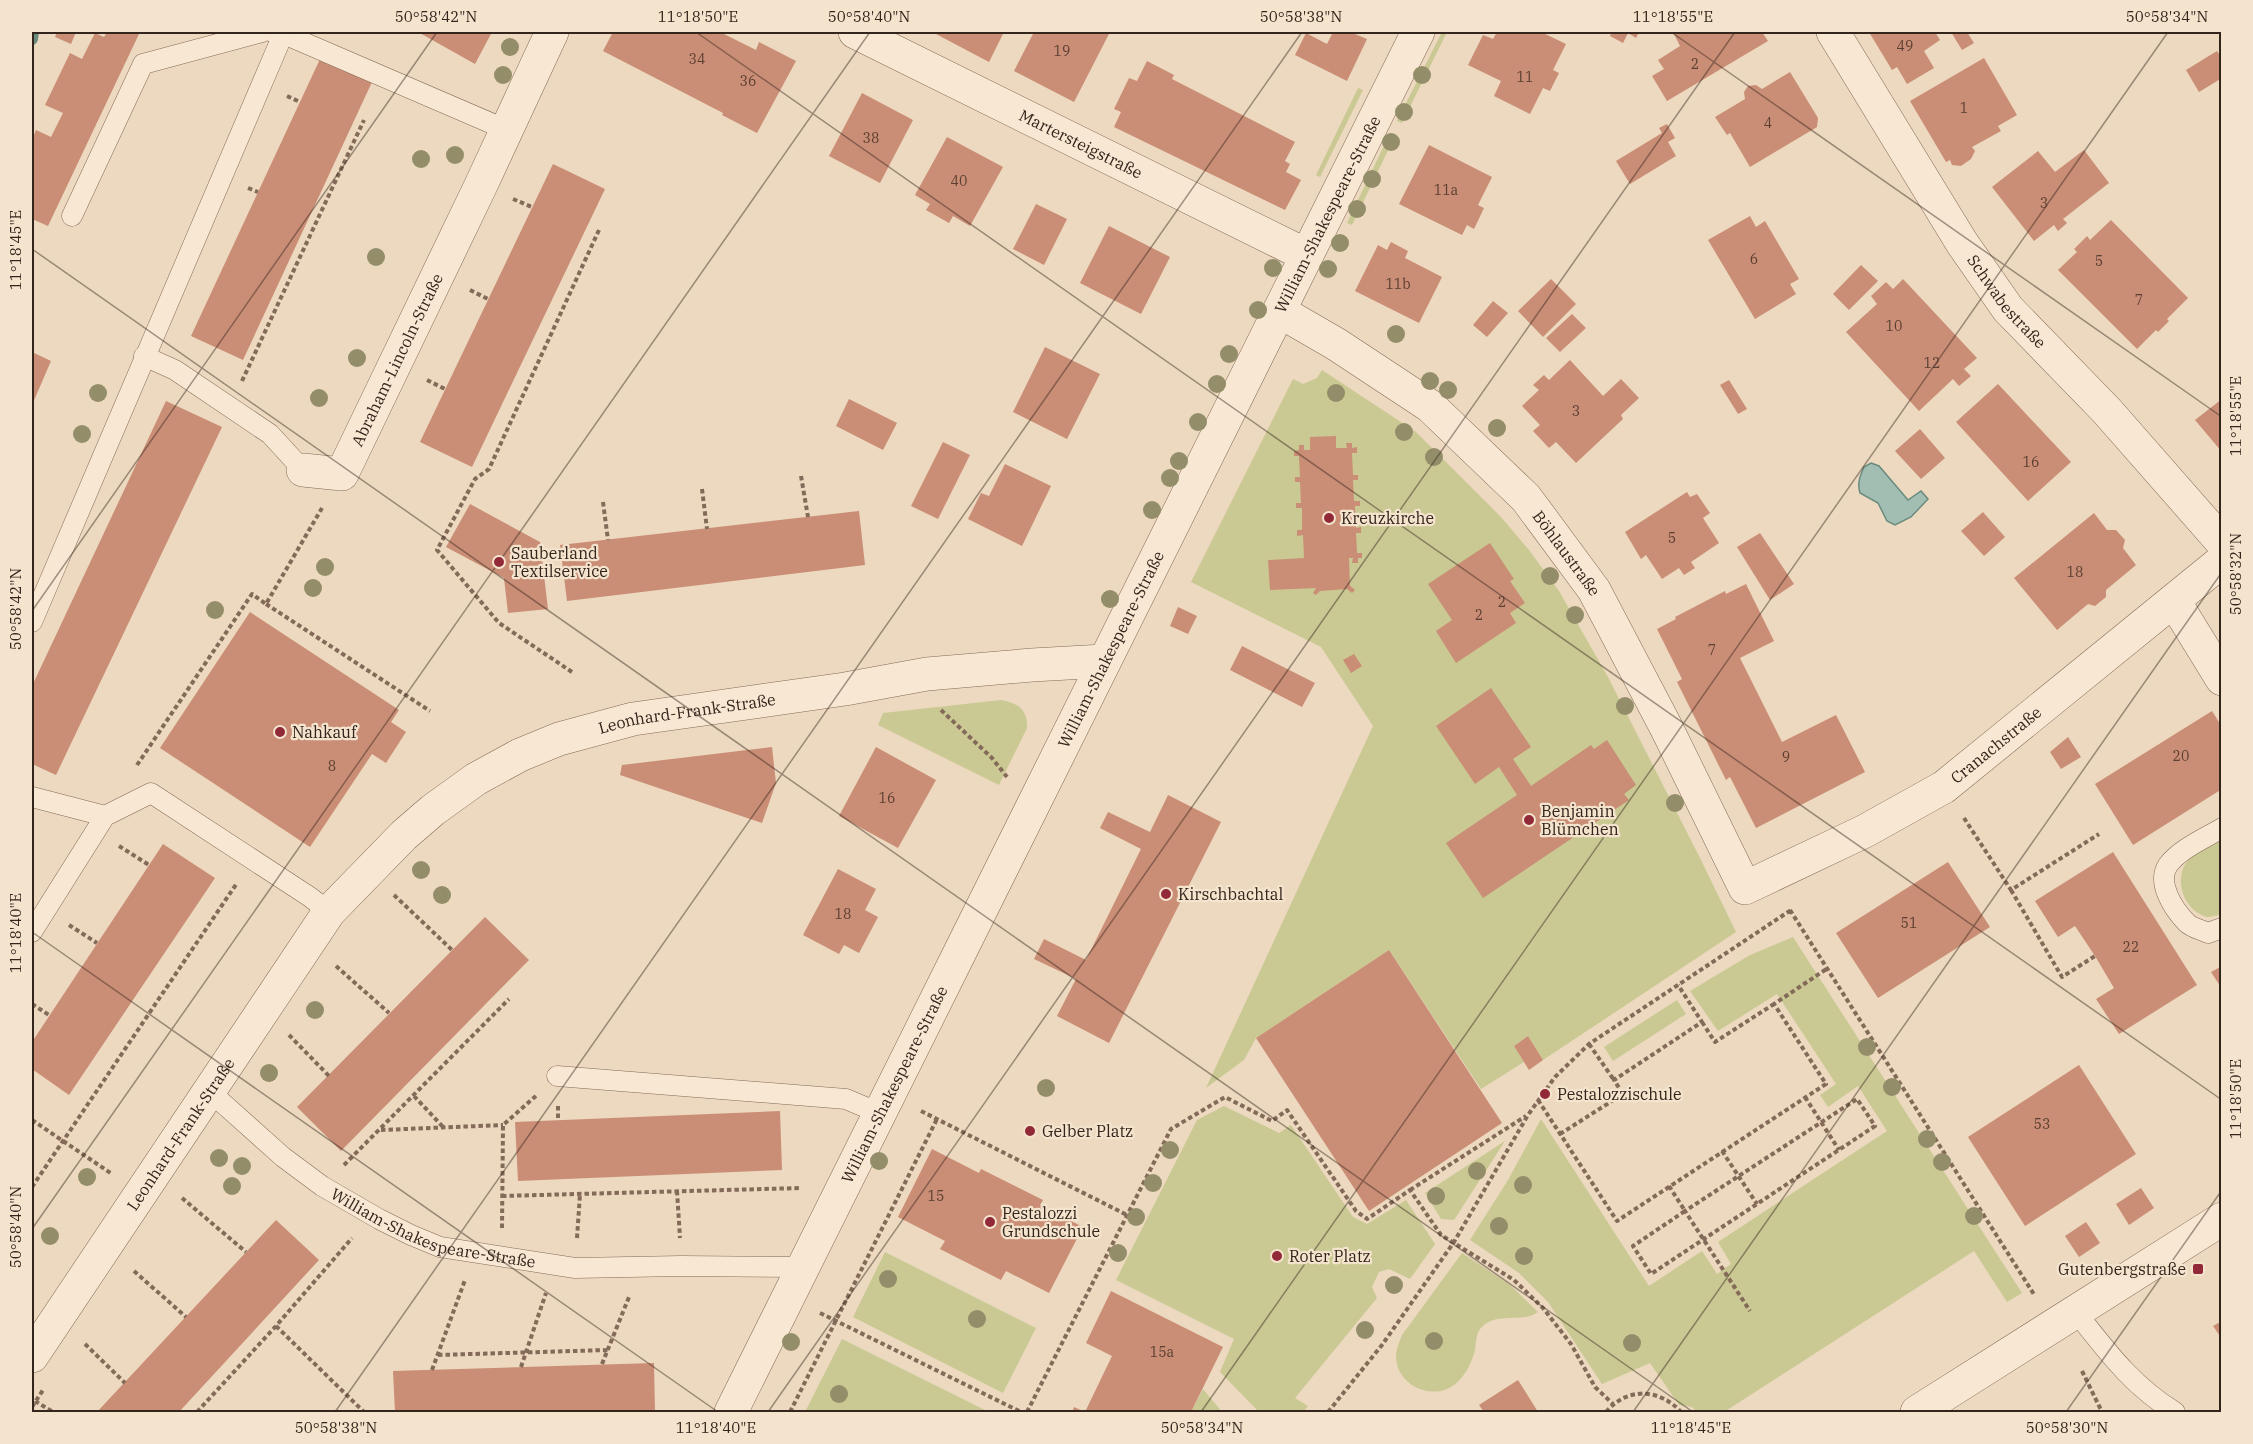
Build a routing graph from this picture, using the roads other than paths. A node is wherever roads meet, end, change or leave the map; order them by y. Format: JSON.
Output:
{"nodes":[{"id":1,"x":262,"y":32,"type":"edge"},
{"id":2,"x":279,"y":32,"type":"edge"},
{"id":3,"x":552,"y":32,"type":"edge"},
{"id":4,"x":855,"y":32,"type":"edge"},
{"id":5,"x":1418,"y":32,"type":"edge"},
{"id":6,"x":1833,"y":32,"type":"edge"},
{"id":7,"x":507,"y":130,"type":"junction"},
{"id":8,"x":72,"y":216,"type":"dead end"},
{"id":9,"x":1306,"y":255,"type":"junction"},
{"id":10,"x":1279,"y":311,"type":"junction"},
{"id":11,"x":144,"y":356,"type":"junction"},
{"id":12,"x":303,"y":470,"type":"joint"},
{"id":13,"x":2222,"y":542,"type":"edge"},
{"id":14,"x":2222,"y":561,"type":"edge"},
{"id":15,"x":2174,"y":601,"type":"junction"},
{"id":16,"x":32,"y":622,"type":"edge"},
{"id":17,"x":1104,"y":661,"type":"junction"},
{"id":18,"x":2222,"y":679,"type":"edge"},
{"id":19,"x":32,"y":798,"type":"edge"},
{"id":20,"x":105,"y":816,"type":"junction"},
{"id":21,"x":2222,"y":828,"type":"edge"},
{"id":22,"x":1745,"y":888,"type":"joint"},
{"id":23,"x":329,"y":912,"type":"junction"},
{"id":24,"x":2222,"y":928,"type":"edge"},
{"id":25,"x":32,"y":933,"type":"edge"},
{"id":26,"x":557,"y":1076,"type":"road end"},
{"id":27,"x":208,"y":1090,"type":"junction"},
{"id":28,"x":884,"y":1104,"type":"junction"},
{"id":29,"x":2222,"y":1219,"type":"edge"},
{"id":30,"x":803,"y":1267,"type":"junction"},
{"id":31,"x":2064,"y":1318,"type":"junction"},
{"id":32,"x":32,"y":1356,"type":"edge"},
{"id":33,"x":731,"y":1413,"type":"edge"},
{"id":34,"x":1917,"y":1413,"type":"edge"},
{"id":35,"x":2175,"y":1413,"type":"edge"}],
"edges":[{"from":1,"to":8,"type":"lane"},
{"from":2,"to":7,"type":"lane"},
{"from":2,"to":11,"type":"lane"},
{"from":3,"to":7,"type":"street","name":"Abraham-Lincoln-Straße"},
{"from":4,"to":9,"type":"street","name":"Martersteigstraße"},
{"from":5,"to":9,"type":"street","name":"William-Shakespeare-Straße"},
{"from":6,"to":13,"type":"street","name":"Schwabestraße"},
{"from":7,"to":12,"type":"street","name":"Abraham-Lincoln-Straße"},
{"from":9,"to":10,"type":"street","name":"William-Shakespeare-Straße"},
{"from":10,"to":17,"type":"street","name":"William-Shakespeare-Straße"},
{"from":10,"to":22,"type":"street","name":"Böhlaustraße"},
{"from":11,"to":12,"type":"lane"},
{"from":11,"to":16,"type":"lane"},
{"from":14,"to":15,"type":"street","name":"Cranachstraße"},
{"from":15,"to":18,"type":"street"},
{"from":15,"to":22,"type":"street","name":"Cranachstraße"},
{"from":17,"to":23,"type":"street","name":"Leonhard-Frank-Straße"},
{"from":17,"to":28,"type":"street","name":"William-Shakespeare-Straße"},
{"from":19,"to":20,"type":"lane"},
{"from":20,"to":23,"type":"lane"},
{"from":20,"to":25,"type":"lane"},
{"from":21,"to":24,"type":"lane"},
{"from":23,"to":27,"type":"street","name":"Leonhard-Frank-Straße"},
{"from":26,"to":28,"type":"lane"},
{"from":27,"to":30,"type":"lane","name":"William-Shakespeare-Straße"},
{"from":27,"to":32,"type":"street","name":"Leonhard-Frank-Straße"},
{"from":28,"to":30,"type":"street","name":"William-Shakespeare-Straße"},
{"from":29,"to":31,"type":"street"},
{"from":30,"to":33,"type":"street","name":"William-Shakespeare-Straße"},
{"from":31,"to":34,"type":"street"},
{"from":31,"to":35,"type":"lane"}]}
